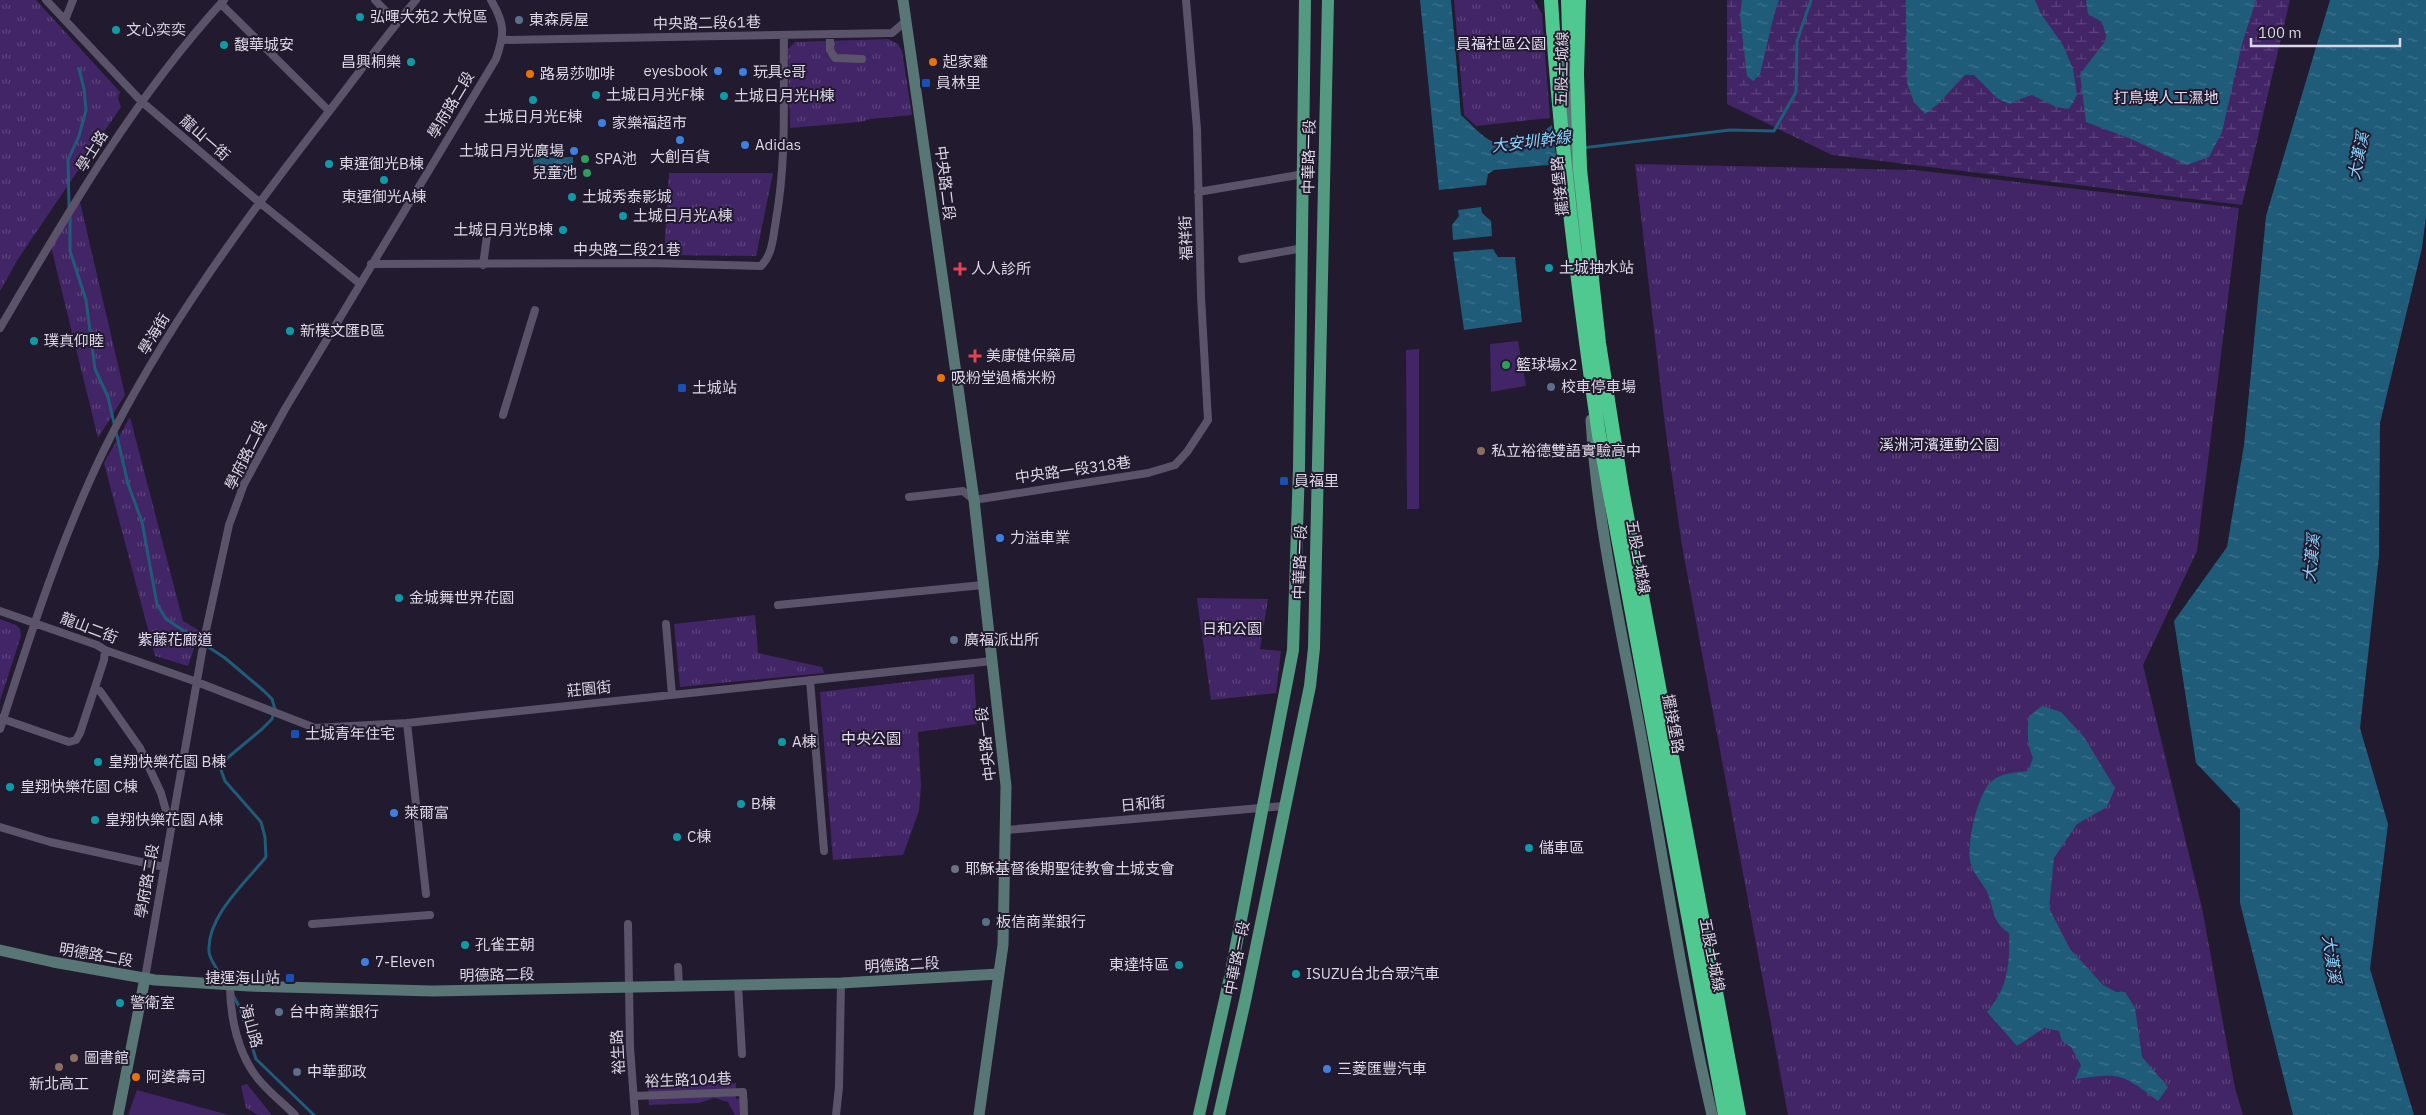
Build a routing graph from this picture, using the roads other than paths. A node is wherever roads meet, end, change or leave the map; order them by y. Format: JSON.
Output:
{"nodes":[{"id":1,"x":46,"y":0,"type":"edge"},
{"id":2,"x":73,"y":0,"type":"edge"},
{"id":3,"x":375,"y":0,"type":"edge"},
{"id":4,"x":416,"y":0,"type":"edge"},
{"id":5,"x":491,"y":0,"type":"edge"},
{"id":6,"x":903,"y":0,"type":"edge"},
{"id":7,"x":1186,"y":0,"type":"edge"},
{"id":8,"x":1305,"y":0,"type":"edge"},
{"id":9,"x":1328,"y":0,"type":"edge"},
{"id":10,"x":1551,"y":0,"type":"edge"},
{"id":11,"x":1579,"y":0,"type":"edge"},
{"id":12,"x":1563,"y":1,"type":"edge"},
{"id":13,"x":222,"y":2,"type":"edge"},
{"id":14,"x":65,"y":20,"type":"junction"},
{"id":15,"x":906,"y":21,"type":"junction"},
{"id":16,"x":397,"y":23,"type":"junction"},
{"id":17,"x":830,"y":34,"type":"junction"},
{"id":18,"x":784,"y":35,"type":"junction"},
{"id":19,"x":503,"y":40,"type":"junction"},
{"id":20,"x":862,"y":59,"type":"dead end"},
{"id":21,"x":1577,"y":74,"type":"junction"},
{"id":22,"x":1556,"y":79,"type":"junction"},
{"id":23,"x":141,"y":101,"type":"junction"},
{"id":24,"x":329,"y":111,"type":"junction"},
{"id":25,"x":1304,"y":174,"type":"junction"},
{"id":26,"x":1198,"y":192,"type":"junction"},
{"id":27,"x":259,"y":202,"type":"junction"},
{"id":28,"x":487,"y":236,"type":"dead end"},
{"id":29,"x":1302,"y":248,"type":"junction"},
{"id":30,"x":1242,"y":259,"type":"dead end"},
{"id":31,"x":371,"y":264,"type":"junction"},
{"id":32,"x":483,"y":265,"type":"junction"},
{"id":33,"x":359,"y":283,"type":"junction"},
{"id":34,"x":535,"y":310,"type":"dead end"},
{"id":35,"x":0,"y":328,"type":"edge"},
{"id":36,"x":1591,"y":338,"type":"junction"},
{"id":37,"x":955,"y":369,"type":"joint"},
{"id":38,"x":503,"y":415,"type":"dead end"},
{"id":39,"x":1175,"y":465,"type":"joint"},
{"id":40,"x":909,"y":497,"type":"dead end"},
{"id":41,"x":974,"y":500,"type":"junction"},
{"id":42,"x":983,"y":585,"type":"junction"},
{"id":43,"x":778,"y":605,"type":"dead end"},
{"id":44,"x":0,"y":611,"type":"edge"},
{"id":45,"x":35,"y":623,"type":"junction"},
{"id":46,"x":666,"y":624,"type":"dead end"},
{"id":47,"x":105,"y":650,"type":"junction"},
{"id":48,"x":992,"y":661,"type":"junction"},
{"id":49,"x":810,"y":680,"type":"junction"},
{"id":50,"x":197,"y":682,"type":"junction"},
{"id":51,"x":100,"y":690,"type":"dead end"},
{"id":52,"x":1652,"y":691,"type":"junction"},
{"id":53,"x":672,"y":695,"type":"junction"},
{"id":54,"x":1634,"y":695,"type":"junction"},
{"id":55,"x":2,"y":719,"type":"edge"},
{"id":56,"x":407,"y":723,"type":"junction"},
{"id":57,"x":0,"y":729,"type":"edge"},
{"id":58,"x":1284,"y":806,"type":"junction"},
{"id":59,"x":1264,"y":807,"type":"junction"},
{"id":60,"x":0,"y":827,"type":"edge"},
{"id":61,"x":170,"y":827,"type":"junction"},
{"id":62,"x":1006,"y":830,"type":"junction"},
{"id":63,"x":824,"y":851,"type":"dead end"},
{"id":64,"x":164,"y":867,"type":"junction"},
{"id":65,"x":426,"y":894,"type":"dead end"},
{"id":66,"x":430,"y":915,"type":"dead end"},
{"id":67,"x":312,"y":924,"type":"dead end"},
{"id":68,"x":628,"y":924,"type":"dead end"},
{"id":69,"x":0,"y":950,"type":"edge"},
{"id":70,"x":678,"y":967,"type":"dead end"},
{"id":71,"x":998,"y":974,"type":"junction"},
{"id":72,"x":145,"y":978,"type":"junction"},
{"id":73,"x":841,"y":983,"type":"junction"},
{"id":74,"x":230,"y":985,"type":"junction"},
{"id":75,"x":738,"y":985,"type":"junction"},
{"id":76,"x":679,"y":986,"type":"junction"},
{"id":77,"x":629,"y":988,"type":"junction"},
{"id":78,"x":742,"y":1054,"type":"dead end"},
{"id":79,"x":634,"y":1096,"type":"junction"},
{"id":80,"x":118,"y":1115,"type":"edge"},
{"id":81,"x":296,"y":1115,"type":"edge"},
{"id":82,"x":636,"y":1115,"type":"edge"},
{"id":83,"x":744,"y":1115,"type":"edge"},
{"id":84,"x":836,"y":1115,"type":"edge"},
{"id":85,"x":979,"y":1115,"type":"edge"},
{"id":86,"x":1199,"y":1115,"type":"edge"},
{"id":87,"x":1219,"y":1115,"type":"edge"},
{"id":88,"x":1712,"y":1115,"type":"edge"},
{"id":89,"x":1725,"y":1115,"type":"edge"},
{"id":90,"x":1732,"y":1115,"type":"edge"},
{"id":91,"x":1739,"y":1115,"type":"edge"}],
"edges":[{"from":1,"to":14,"type":"street","name":"龍山一街"},
{"from":2,"to":14,"type":"street"},
{"from":3,"to":16,"type":"street"},
{"from":4,"to":16,"type":"street","name":"學海街"},
{"from":5,"to":19,"type":"street"},
{"from":6,"to":15,"type":"street","name":"中央路二段"},
{"from":7,"to":26,"type":"street","name":"福祥街"},
{"from":8,"to":25,"type":"main road","name":"中華路一段"},
{"from":9,"to":58,"type":"main road","name":"中華路一段"},
{"from":10,"to":22,"type":"highway","name":"五股土城線"},
{"from":11,"to":21,"type":"highway","name":"五股土城線"},
{"from":12,"to":21,"type":"highway"},
{"from":12,"to":22,"type":"highway"},
{"from":12,"to":36,"type":"street","name":"擺接堡路"},
{"from":13,"to":23,"type":"street","name":"學士路"},
{"from":13,"to":24,"type":"street"},
{"from":14,"to":23,"type":"street","name":"龍山一街"},
{"from":15,"to":17,"type":"street","name":"中央路二段61巷"},
{"from":15,"to":37,"type":"street","name":"中央路二段"},
{"from":16,"to":24,"type":"street","name":"學海街"},
{"from":17,"to":18,"type":"street","name":"中央路二段61巷"},
{"from":17,"to":20,"type":"street"},
{"from":18,"to":19,"type":"street","name":"中央路二段61巷"},
{"from":18,"to":32,"type":"street","name":"中央路二段21巷"},
{"from":19,"to":31,"type":"street","name":"學府路二段"},
{"from":21,"to":91,"type":"highway","name":"五股土城線"},
{"from":22,"to":89,"type":"highway","name":"五股土城線"},
{"from":23,"to":27,"type":"street","name":"龍山一街"},
{"from":23,"to":35,"type":"street","name":"學士路"},
{"from":24,"to":27,"type":"street","name":"學海街"},
{"from":25,"to":26,"type":"street"},
{"from":25,"to":29,"type":"main road","name":"中華路一段"},
{"from":26,"to":39,"type":"street","name":"福祥街"},
{"from":27,"to":33,"type":"street","name":"龍山一街"},
{"from":27,"to":45,"type":"street","name":"學海街"},
{"from":28,"to":32,"type":"street"},
{"from":29,"to":30,"type":"street"},
{"from":29,"to":59,"type":"main road","name":"中華路一段"},
{"from":31,"to":32,"type":"street","name":"中央路二段21巷"},
{"from":31,"to":33,"type":"street","name":"學府路二段"},
{"from":33,"to":50,"type":"street","name":"學府路二段"},
{"from":34,"to":38,"type":"street"},
{"from":36,"to":52,"type":"street","name":"擺接堡路"},
{"from":36,"to":54,"type":"street","name":"擺接堡路"},
{"from":37,"to":41,"type":"street","name":"中央路一段"},
{"from":39,"to":41,"type":"street","name":"中央路一段318巷"},
{"from":40,"to":41,"type":"street"},
{"from":41,"to":42,"type":"street","name":"中央路一段"},
{"from":42,"to":43,"type":"street"},
{"from":42,"to":48,"type":"street","name":"中央路一段"},
{"from":44,"to":45,"type":"street","name":"龍山二街"},
{"from":45,"to":47,"type":"street","name":"龍山二街"},
{"from":45,"to":55,"type":"street","name":"學海街"},
{"from":46,"to":53,"type":"street"},
{"from":47,"to":50,"type":"street","name":"龍山二街"},
{"from":47,"to":55,"type":"street"},
{"from":48,"to":49,"type":"street","name":"莊園街"},
{"from":48,"to":62,"type":"street","name":"中央路一段"},
{"from":49,"to":53,"type":"street","name":"莊園街"},
{"from":49,"to":63,"type":"street"},
{"from":50,"to":56,"type":"street","name":"莊園街"},
{"from":50,"to":61,"type":"street","name":"學府路二段"},
{"from":51,"to":61,"type":"street"},
{"from":52,"to":54,"type":"street"},
{"from":52,"to":90,"type":"street","name":"擺接堡路"},
{"from":53,"to":56,"type":"street","name":"莊園街"},
{"from":54,"to":88,"type":"street","name":"擺接堡路"},
{"from":55,"to":57,"type":"street","name":"學海街"},
{"from":56,"to":65,"type":"street"},
{"from":58,"to":59,"type":"street","name":"日和街"},
{"from":58,"to":87,"type":"main road","name":"中華路一段"},
{"from":59,"to":62,"type":"street","name":"日和街"},
{"from":59,"to":86,"type":"main road","name":"中華路一段"},
{"from":60,"to":64,"type":"street"},
{"from":61,"to":64,"type":"street","name":"學府路二段"},
{"from":62,"to":71,"type":"street","name":"中央路一段"},
{"from":64,"to":72,"type":"street","name":"學府路二段"},
{"from":66,"to":67,"type":"street"},
{"from":68,"to":77,"type":"street","name":"裕生路"},
{"from":69,"to":72,"type":"street","name":"明德路二段"},
{"from":70,"to":76,"type":"street"},
{"from":71,"to":73,"type":"street","name":"明德路二段"},
{"from":71,"to":85,"type":"street","name":"中央路一段"},
{"from":72,"to":74,"type":"street","name":"明德路二段"},
{"from":72,"to":80,"type":"street"},
{"from":73,"to":75,"type":"street","name":"明德路二段"},
{"from":73,"to":84,"type":"street"},
{"from":74,"to":77,"type":"street","name":"明德路二段"},
{"from":74,"to":81,"type":"street","name":"海山路"},
{"from":75,"to":76,"type":"street","name":"明德路二段"},
{"from":75,"to":78,"type":"street"},
{"from":76,"to":77,"type":"street","name":"明德路二段"},
{"from":77,"to":79,"type":"street","name":"裕生路"},
{"from":79,"to":82,"type":"street","name":"裕生路"},
{"from":79,"to":83,"type":"street","name":"裕生路104巷"}]}
